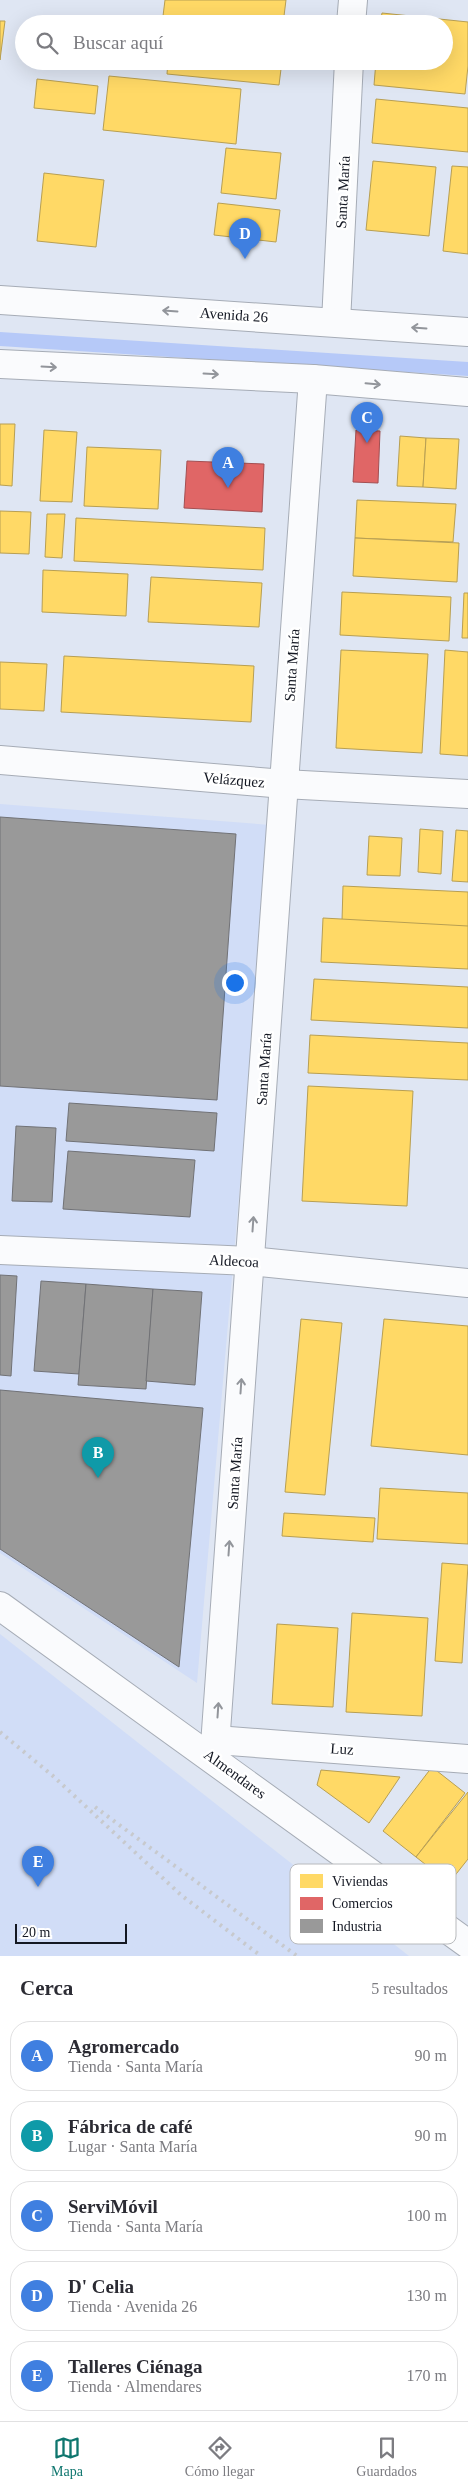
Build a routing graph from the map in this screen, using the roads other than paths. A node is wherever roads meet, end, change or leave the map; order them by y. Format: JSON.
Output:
{"nodes":[{"id":1,"x":353,"y":0,"type":"edge"},
{"id":2,"x":352,"y":15,"type":"edge"},
{"id":3,"x":349,"y":70,"type":"edge"},
{"id":4,"x":0,"y":300,"type":"edge"},
{"id":5,"x":336,"y":322,"type":"junction"},
{"id":6,"x":468,"y":332,"type":"edge"},
{"id":7,"x":0,"y":364,"type":"edge"},
{"id":8,"x":313,"y":378,"type":"junction"},
{"id":9,"x":468,"y":392,"type":"edge"},
{"id":10,"x":0,"y":760,"type":"edge"},
{"id":11,"x":284,"y":784,"type":"junction"},
{"id":12,"x":468,"y":794,"type":"edge"},
{"id":13,"x":0,"y":1250,"type":"edge"},
{"id":14,"x":250,"y":1261,"type":"junction"},
{"id":15,"x":468,"y":1283,"type":"edge"},
{"id":16,"x":0,"y":1606,"type":"edge"},
{"id":17,"x":215,"y":1749,"type":"junction"},
{"id":18,"x":468,"y":1759,"type":"edge"},
{"id":19,"x":364,"y":1864,"type":"edge"},
{"id":20,"x":456,"y":1935,"type":"edge"},
{"id":21,"x":468,"y":1944,"type":"edge"}],
"edges":[{"from":1,"to":2,"type":"street"},
{"from":3,"to":5,"type":"street","name":"Santa María"},
{"from":5,"to":4,"type":"street","name":"Avenida 26","one_way":true},
{"from":6,"to":5,"type":"street","name":"Avenida 26","one_way":true},
{"from":7,"to":8,"type":"street","one_way":true},
{"from":8,"to":9,"type":"street","one_way":true},
{"from":8,"to":11,"type":"street","name":"Santa María"},
{"from":10,"to":11,"type":"street","name":"Velázquez"},
{"from":11,"to":12,"type":"street","name":"Velázquez"},
{"from":14,"to":11,"type":"street","name":"Santa María","one_way":true},
{"from":13,"to":14,"type":"street","name":"Aldecoa"},
{"from":14,"to":15,"type":"street","name":"Aldecoa"},
{"from":17,"to":14,"type":"street","name":"Santa María","one_way":true},
{"from":16,"to":17,"type":"street","name":"Almendares"},
{"from":17,"to":18,"type":"street","name":"Luz"},
{"from":17,"to":19,"type":"street","name":"Almendares"},
{"from":20,"to":21,"type":"street","name":"Almendares"}]}
